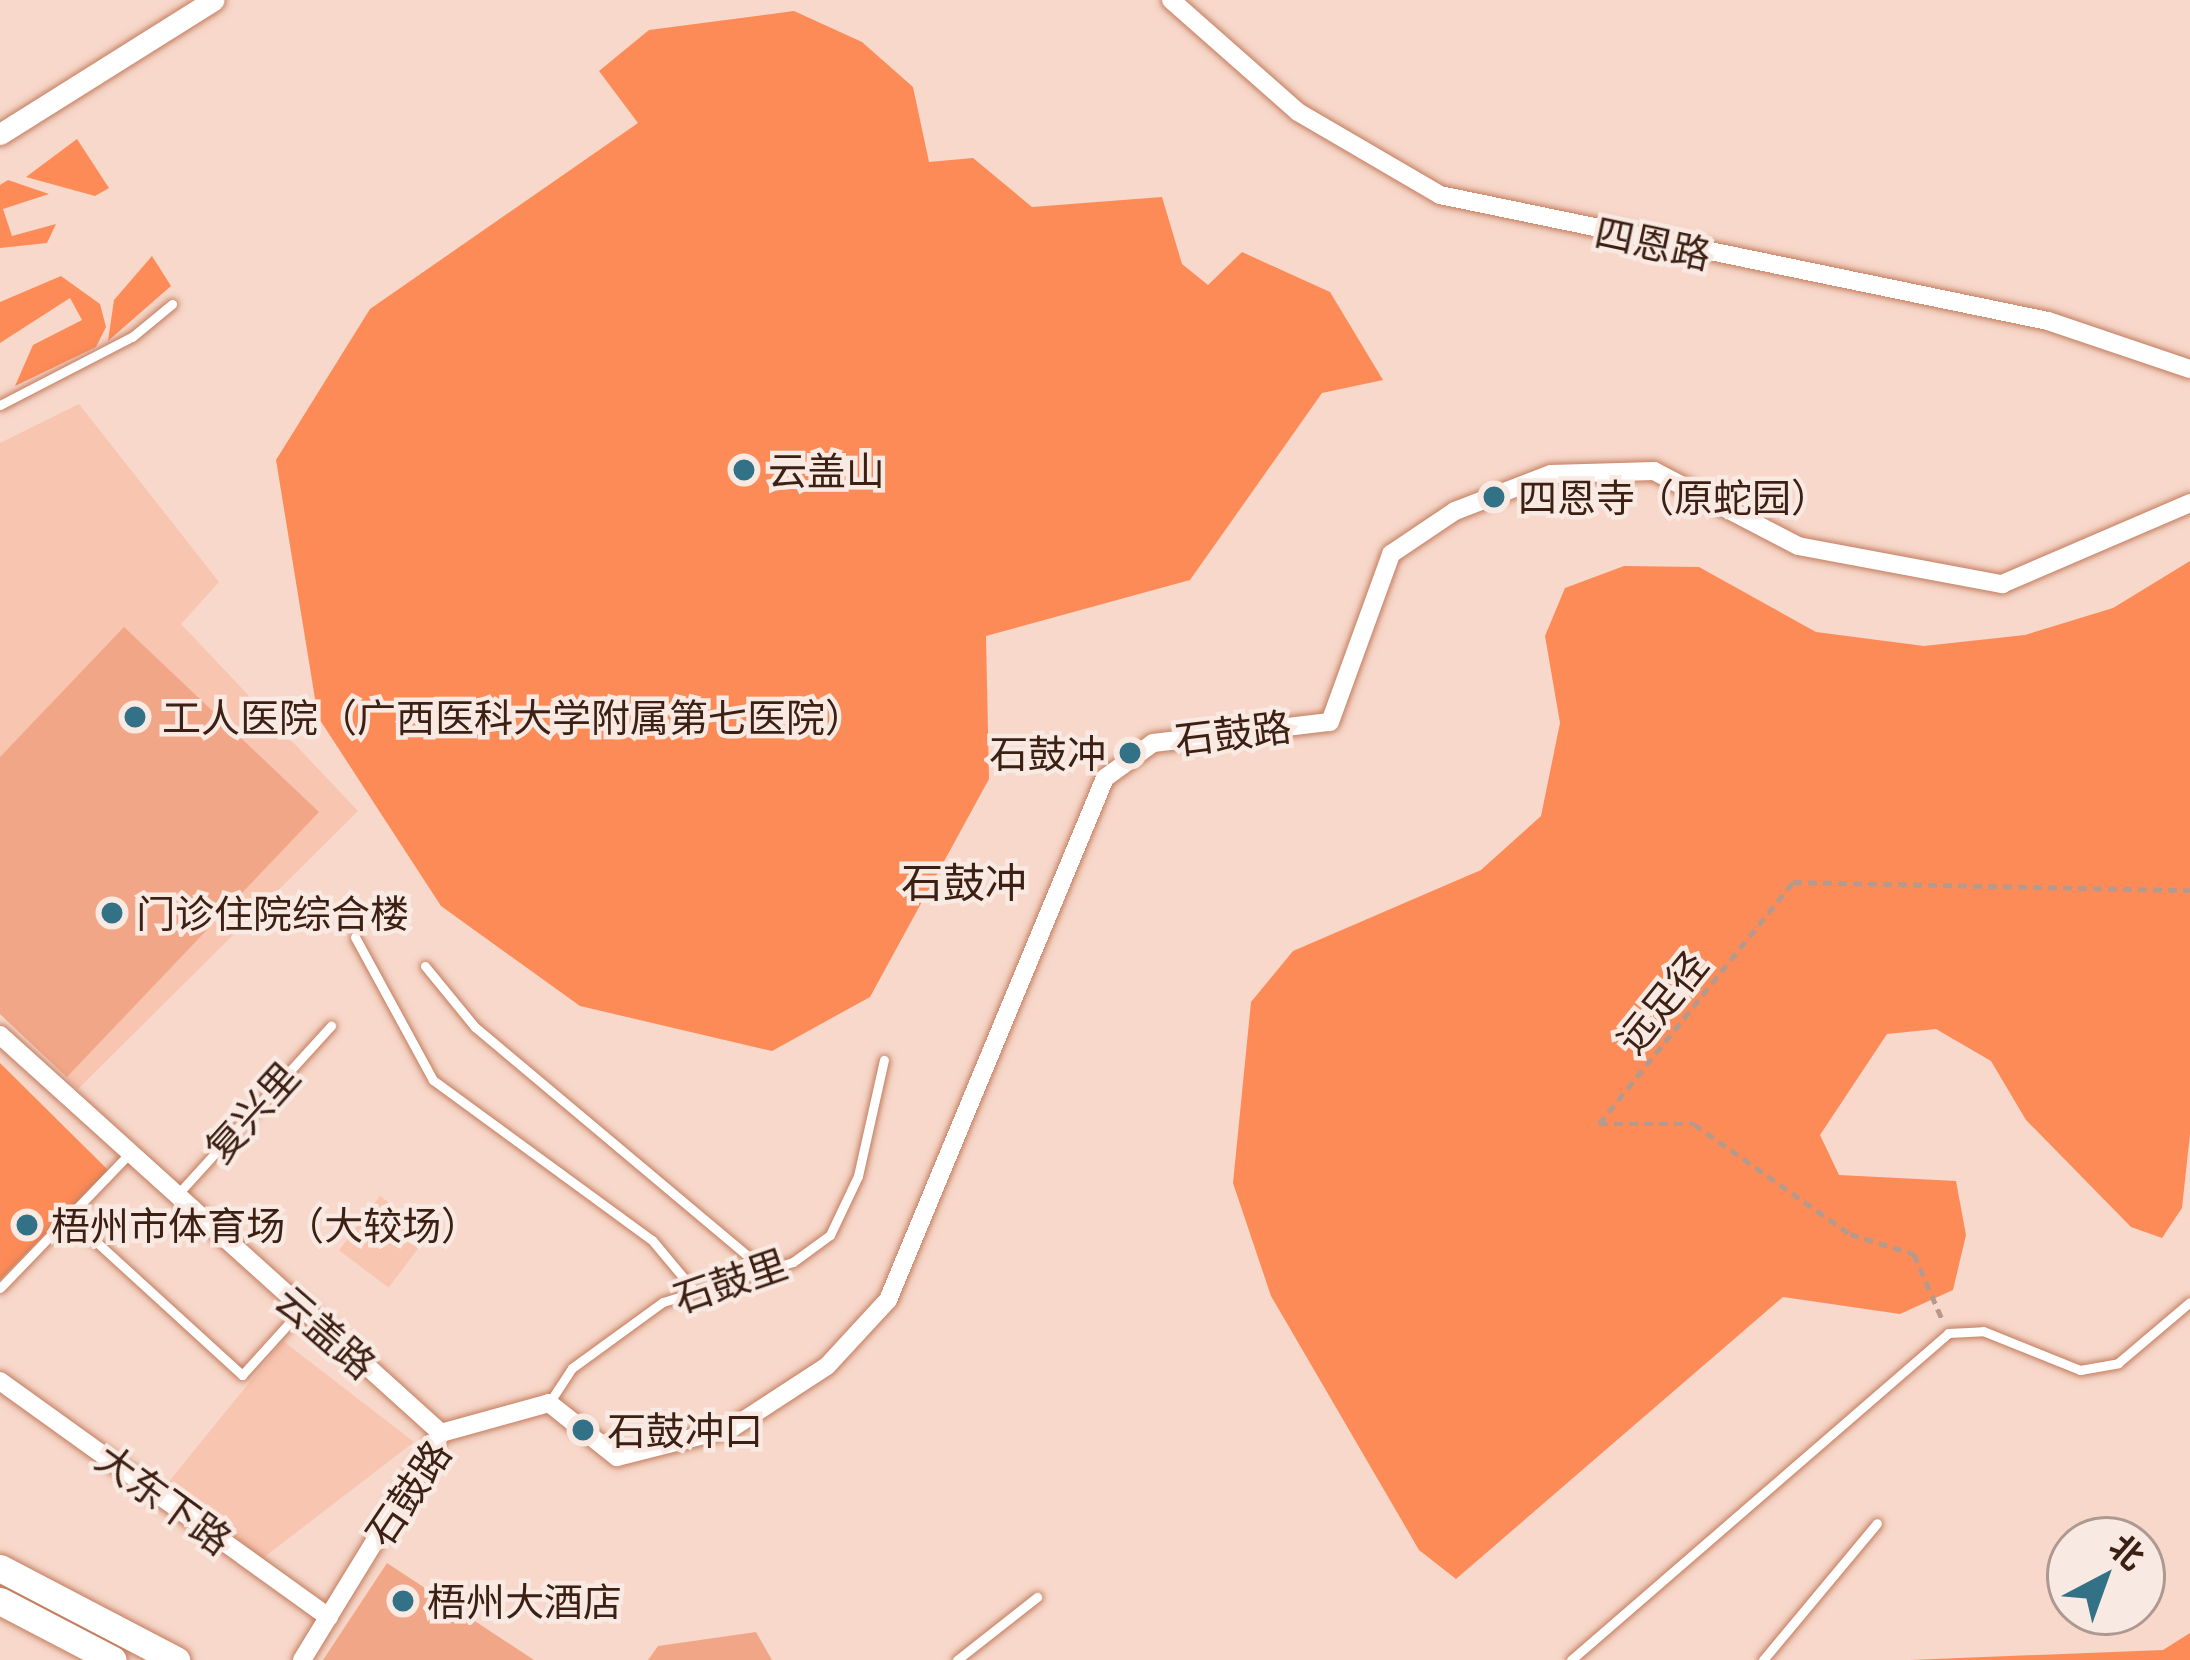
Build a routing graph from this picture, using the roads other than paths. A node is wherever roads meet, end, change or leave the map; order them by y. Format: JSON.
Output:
{"nodes":[{"id":1,"x":214,"y":0,"type":"edge"},
{"id":2,"x":1172,"y":0,"type":"edge"},
{"id":3,"x":0,"y":134,"type":"edge"},
{"id":4,"x":172,"y":304,"type":"dead end"},
{"id":5,"x":2190,"y":369,"type":"edge"},
{"id":6,"x":0,"y":405,"type":"edge"},
{"id":7,"x":2190,"y":503,"type":"edge"},
{"id":8,"x":356,"y":938,"type":"dead end"},
{"id":9,"x":425,"y":966,"type":"dead end"},
{"id":10,"x":331,"y":1026,"type":"dead end"},
{"id":11,"x":0,"y":1035,"type":"edge"},
{"id":12,"x":884,"y":1060,"type":"dead end"},
{"id":13,"x":125,"y":1157,"type":"junction"},
{"id":14,"x":173,"y":1198,"type":"junction"},
{"id":15,"x":68,"y":1216,"type":"junction"},
{"id":16,"x":763,"y":1269,"type":"junction"},
{"id":17,"x":0,"y":1288,"type":"edge"},
{"id":18,"x":693,"y":1289,"type":"junction"},
{"id":19,"x":2190,"y":1302,"type":"edge"},
{"id":20,"x":301,"y":1310,"type":"junction"},
{"id":21,"x":0,"y":1381,"type":"edge"},
{"id":22,"x":549,"y":1403,"type":"junction"},
{"id":23,"x":441,"y":1432,"type":"junction"},
{"id":24,"x":1877,"y":1523,"type":"dead end"},
{"id":25,"x":0,"y":1568,"type":"edge"},
{"id":26,"x":1037,"y":1597,"type":"dead end"},
{"id":27,"x":0,"y":1601,"type":"edge"},
{"id":28,"x":329,"y":1617,"type":"junction"},
{"id":29,"x":112,"y":1660,"type":"edge"},
{"id":30,"x":176,"y":1660,"type":"edge"},
{"id":31,"x":302,"y":1660,"type":"edge"},
{"id":32,"x":957,"y":1660,"type":"edge"},
{"id":33,"x":1571,"y":1660,"type":"edge"},
{"id":34,"x":1763,"y":1660,"type":"edge"}],
"edges":[{"from":1,"to":3,"type":"street"},
{"from":2,"to":5,"type":"street","name":"四恩路"},
{"from":4,"to":6,"type":"lane"},
{"from":7,"to":22,"type":"street","name":"石鼓路"},
{"from":8,"to":18,"type":"lane"},
{"from":9,"to":16,"type":"lane"},
{"from":10,"to":14,"type":"lane","name":"复兴里"},
{"from":11,"to":13,"type":"street","name":"云盖路"},
{"from":12,"to":16,"type":"lane","name":"石鼓里"},
{"from":13,"to":14,"type":"street","name":"云盖路"},
{"from":13,"to":15,"type":"lane"},
{"from":14,"to":20,"type":"street","name":"云盖路"},
{"from":15,"to":17,"type":"lane"},
{"from":15,"to":20,"type":"lane"},
{"from":16,"to":18,"type":"lane","name":"石鼓里"},
{"from":18,"to":22,"type":"lane","name":"石鼓里"},
{"from":19,"to":33,"type":"lane"},
{"from":20,"to":23,"type":"street","name":"云盖路"},
{"from":21,"to":28,"type":"street","name":"大东下路"},
{"from":22,"to":23,"type":"street","name":"石鼓路"},
{"from":23,"to":28,"type":"street","name":"石鼓路"},
{"from":24,"to":34,"type":"lane"},
{"from":25,"to":30,"type":"main road"},
{"from":26,"to":32,"type":"lane"},
{"from":27,"to":29,"type":"main road"},
{"from":28,"to":31,"type":"street","name":"石鼓路"}]}
